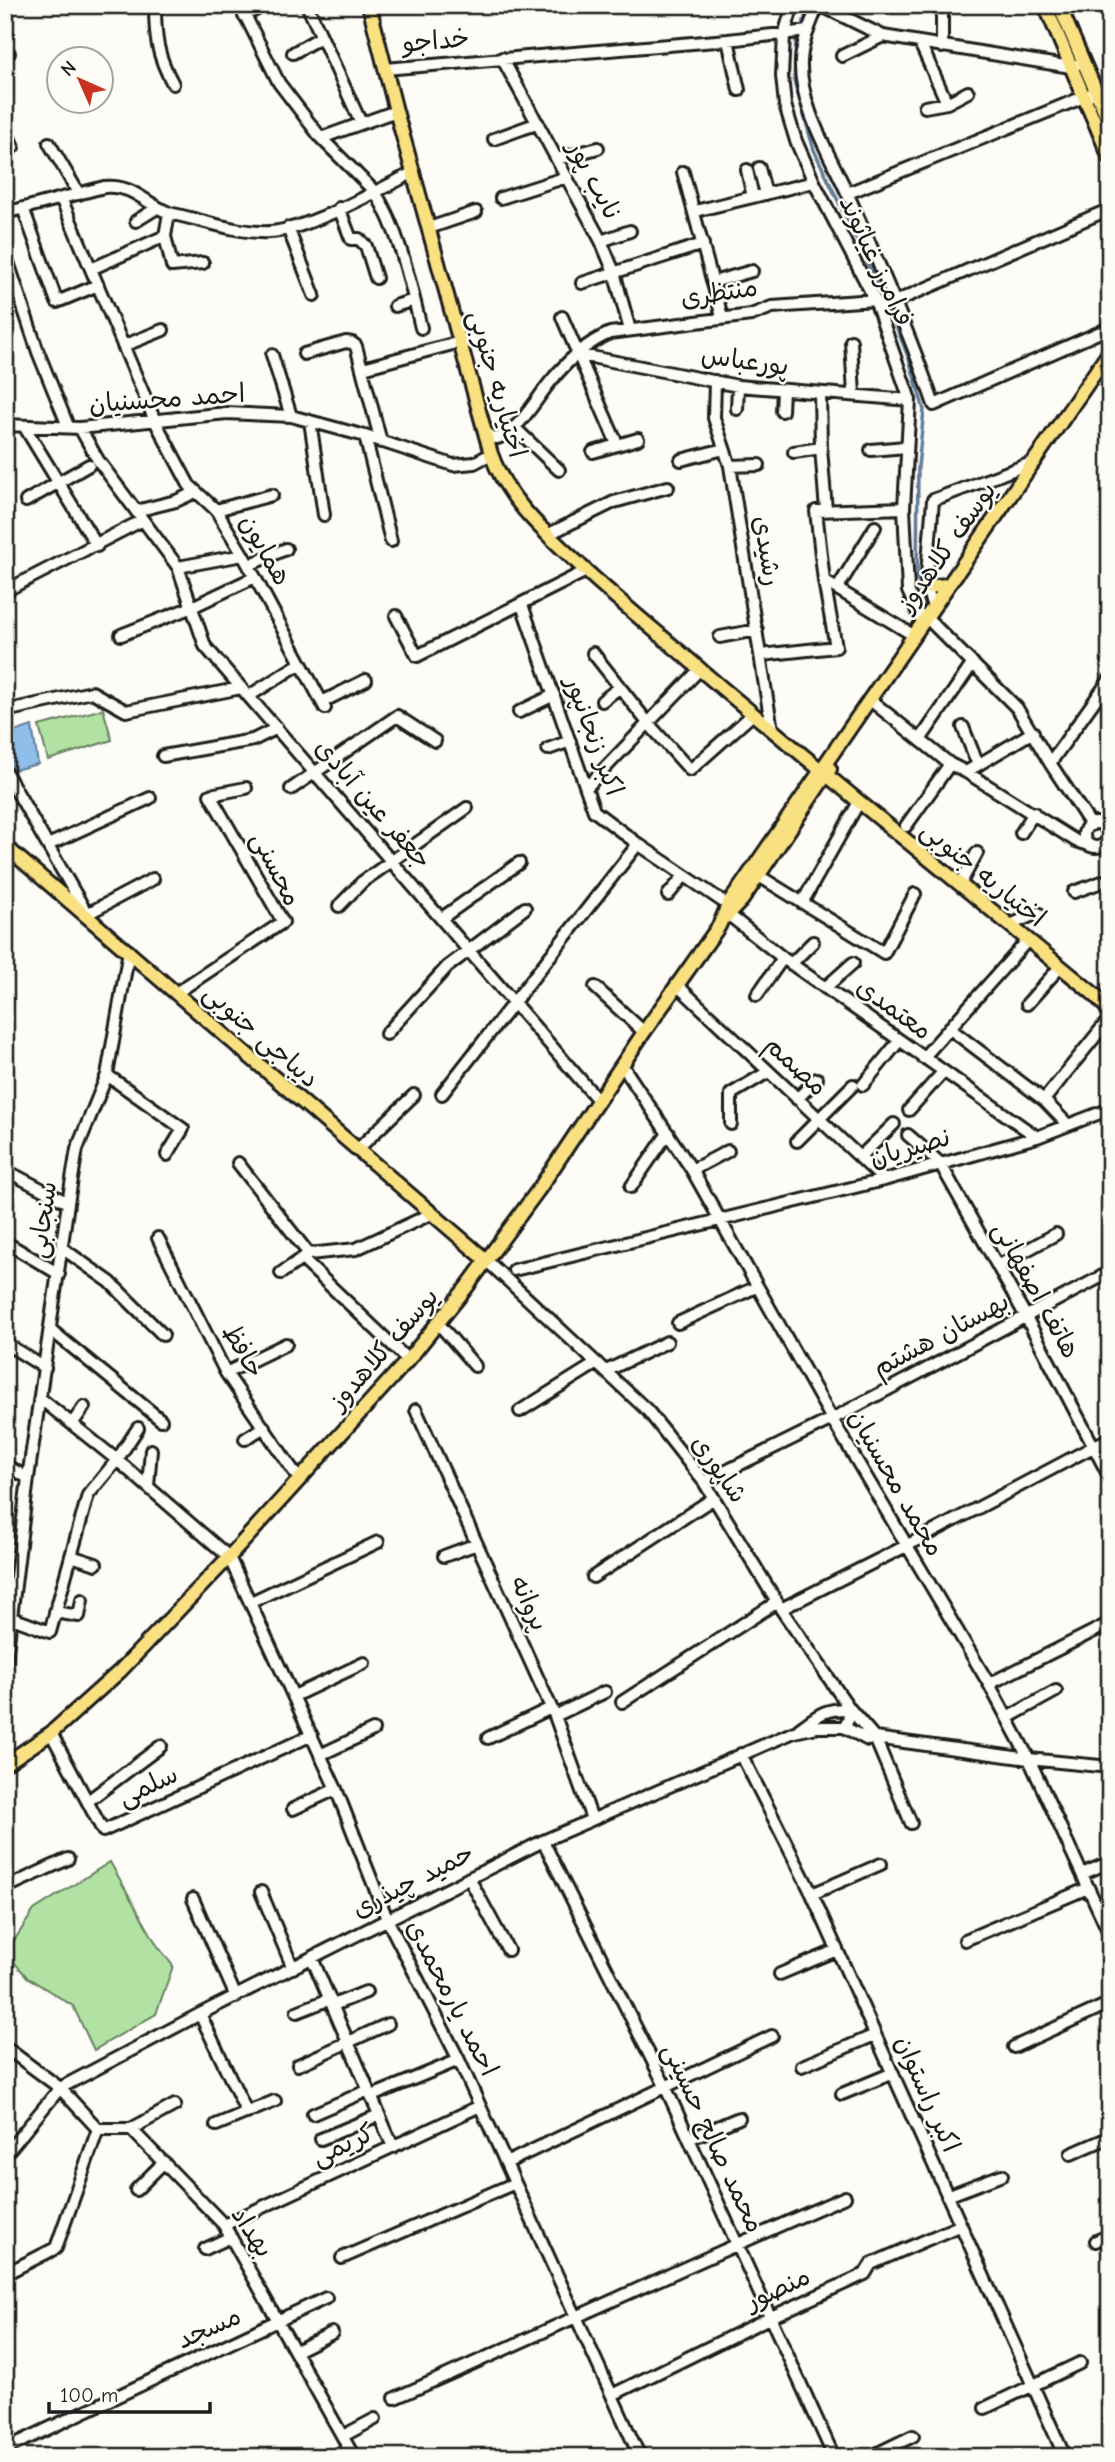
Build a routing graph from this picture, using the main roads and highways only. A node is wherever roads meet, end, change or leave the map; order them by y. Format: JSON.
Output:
{"nodes":[{"id":1,"x":369,"y":5,"type":"edge"},
{"id":2,"x":1045,"y":5,"type":"edge"},
{"id":3,"x":1059,"y":5,"type":"edge"},
{"id":4,"x":1110,"y":124,"type":"edge"},
{"id":5,"x":1110,"y":158,"type":"edge"},
{"id":6,"x":1110,"y":351,"type":"edge"},
{"id":7,"x":1110,"y":365,"type":"edge"},
{"id":8,"x":961,"y":571,"type":"junction"},
{"id":9,"x":947,"y":585,"type":"junction"},
{"id":10,"x":926,"y":587,"type":"road end"},
{"id":11,"x":926,"y":622,"type":"junction"},
{"id":12,"x":872,"y":701,"type":"junction"},
{"id":13,"x":823,"y":771,"type":"junction"},
{"id":14,"x":7,"y":848,"type":"edge"},
{"id":15,"x":728,"y":910,"type":"junction"},
{"id":16,"x":1110,"y":1011,"type":"edge"},
{"id":17,"x":486,"y":1260,"type":"junction"},
{"id":18,"x":5,"y":1764,"type":"edge"}],
"edges":[{"from":1,"to":13,"type":"main road","name":"اختیاریه جنوبی"},
{"from":2,"to":5,"type":"main road"},
{"from":3,"to":4,"type":"main road"},
{"from":6,"to":8,"type":"main road","name":"یوسف کلاهدوز"},
{"from":7,"to":8,"type":"main road","name":"یوسف کلاهدوز"},
{"from":8,"to":9,"type":"main road","name":"یوسف کلاهدوز"},
{"from":8,"to":11,"type":"main road","name":"یوسف کلاهدوز"},
{"from":9,"to":10,"type":"main road"},
{"from":9,"to":11,"type":"main road","name":"یوسف کلاهدوز"},
{"from":11,"to":12,"type":"main road","name":"یوسف کلاهدوز"},
{"from":11,"to":12,"type":"main road","name":"یوسف کلاهدوز"},
{"from":12,"to":13,"type":"main road","name":"یوسف کلاهدوز"},
{"from":13,"to":15,"type":"main road"},
{"from":13,"to":15,"type":"main road"},
{"from":13,"to":16,"type":"main road","name":"اختیاریه جنوبی"},
{"from":14,"to":17,"type":"main road","name":"دیباجی جنوبی"},
{"from":15,"to":17,"type":"main road","name":"یوسف کلاهدوز"},
{"from":17,"to":18,"type":"main road","name":"یوسف کلاهدوز"}]}
